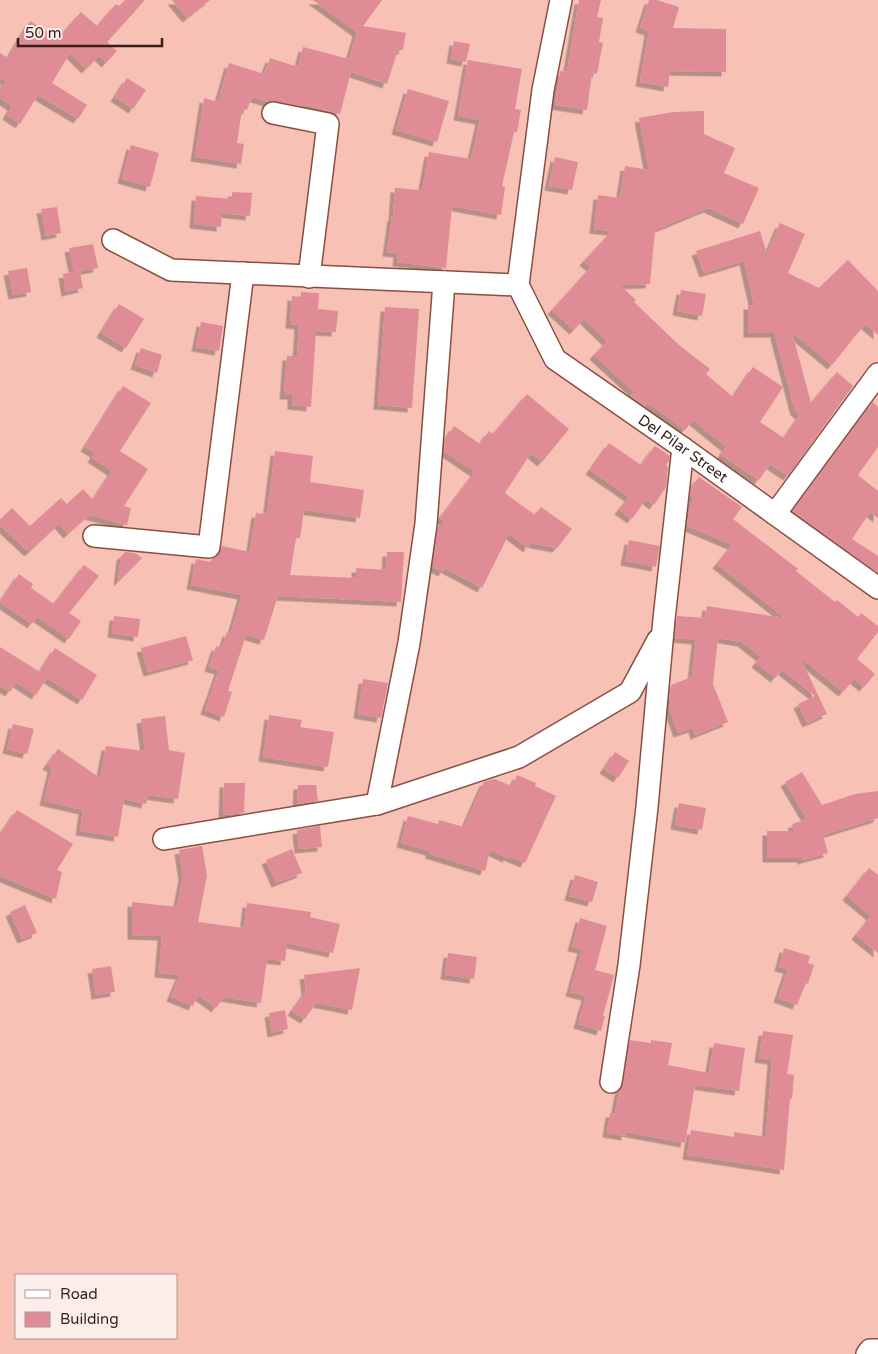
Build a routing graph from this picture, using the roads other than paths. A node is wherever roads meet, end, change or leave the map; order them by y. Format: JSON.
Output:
{"nodes":[{"id":1,"x":561,"y":0,"type":"edge"},
{"id":2,"x":273,"y":113,"type":"dead end"},
{"id":3,"x":113,"y":240,"type":"dead end"},
{"id":4,"x":243,"y":273,"type":"junction"},
{"id":5,"x":309,"y":277,"type":"junction"},
{"id":6,"x":444,"y":282,"type":"junction"},
{"id":7,"x":518,"y":285,"type":"junction"},
{"id":8,"x":878,"y":374,"type":"edge"},
{"id":9,"x":683,"y":448,"type":"junction"},
{"id":10,"x":775,"y":514,"type":"junction"},
{"id":11,"x":94,"y":536,"type":"dead end"},
{"id":12,"x":878,"y":588,"type":"edge"},
{"id":13,"x":663,"y":630,"type":"junction"},
{"id":14,"x":377,"y":804,"type":"junction"},
{"id":15,"x":164,"y":839,"type":"dead end"},
{"id":16,"x":611,"y":1082,"type":"dead end"},
{"id":17,"x":878,"y":1350,"type":"edge"},
{"id":18,"x":867,"y":1354,"type":"edge"}],
"edges":[{"from":1,"to":7,"type":"street"},
{"from":2,"to":5,"type":"street"},
{"from":3,"to":4,"type":"street"},
{"from":4,"to":5,"type":"street"},
{"from":4,"to":11,"type":"street"},
{"from":5,"to":6,"type":"street"},
{"from":6,"to":7,"type":"street"},
{"from":6,"to":14,"type":"street"},
{"from":7,"to":9,"type":"street","name":"Del Pilar Street"},
{"from":8,"to":10,"type":"street"},
{"from":9,"to":10,"type":"street","name":"Del Pilar Street"},
{"from":9,"to":13,"type":"street"},
{"from":10,"to":12,"type":"street","name":"Del Pilar Street"},
{"from":13,"to":14,"type":"street"},
{"from":13,"to":16,"type":"street"},
{"from":14,"to":15,"type":"street"},
{"from":17,"to":18,"type":"street"}]}
